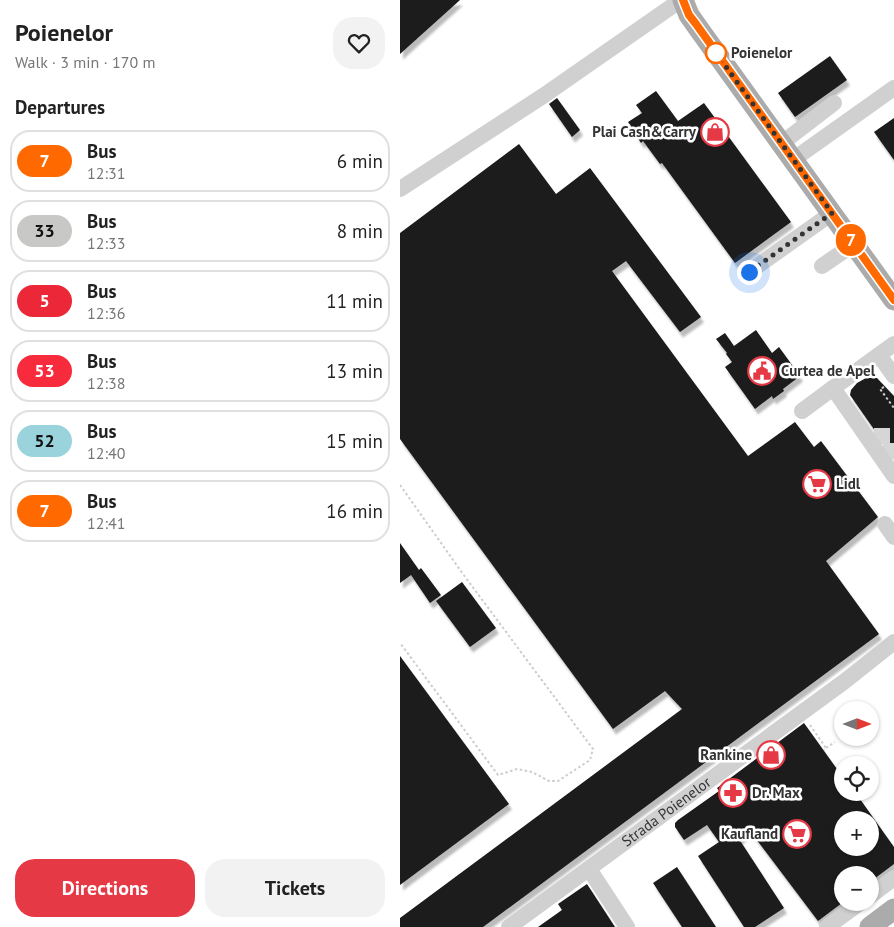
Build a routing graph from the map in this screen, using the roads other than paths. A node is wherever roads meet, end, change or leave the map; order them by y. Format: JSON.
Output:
{"nodes":[{"id":1,"x":682,"y":0,"type":"edge"},
{"id":2,"x":894,"y":88,"type":"edge"},
{"id":3,"x":834,"y":102,"type":"dead end"},
{"id":4,"x":788,"y":151,"type":"junction"},
{"id":5,"x":400,"y":189,"type":"edge"},
{"id":6,"x":832,"y":213,"type":"junction"},
{"id":7,"x":854,"y":244,"type":"junction"},
{"id":8,"x":822,"y":266,"type":"dead end"},
{"id":9,"x":749,"y":272,"type":"dead end"},
{"id":10,"x":894,"y":300,"type":"edge"},
{"id":11,"x":894,"y":344,"type":"edge"},
{"id":12,"x":879,"y":355,"type":"junction"},
{"id":13,"x":890,"y":380,"type":"edge"},
{"id":14,"x":833,"y":388,"type":"junction"},
{"id":15,"x":802,"y":411,"type":"dead end"},
{"id":16,"x":882,"y":454,"type":"edge"},
{"id":17,"x":894,"y":642,"type":"edge"},
{"id":18,"x":588,"y":869,"type":"junction"},
{"id":19,"x":894,"y":878,"type":"edge"},
{"id":20,"x":879,"y":889,"type":"edge"},
{"id":21,"x":894,"y":909,"type":"edge"},
{"id":22,"x":849,"y":911,"type":"edge"},
{"id":23,"x":509,"y":927,"type":"edge"},
{"id":24,"x":627,"y":927,"type":"edge"},
{"id":25,"x":827,"y":927,"type":"edge"},
{"id":26,"x":870,"y":927,"type":"edge"}],
"edges":[{"from":1,"to":4,"type":"main road"},
{"from":1,"to":5,"type":"street"},
{"from":2,"to":4,"type":"street"},
{"from":3,"to":4,"type":"street"},
{"from":4,"to":6,"type":"main road"},
{"from":6,"to":7,"type":"main road"},
{"from":6,"to":9,"type":"street"},
{"from":7,"to":8,"type":"street"},
{"from":7,"to":10,"type":"main road"},
{"from":11,"to":12,"type":"street"},
{"from":12,"to":13,"type":"street"},
{"from":12,"to":14,"type":"street"},
{"from":14,"to":15,"type":"street"},
{"from":14,"to":16,"type":"street"},
{"from":17,"to":18,"type":"street","name":"Strada Poienelor"},
{"from":18,"to":23,"type":"street","name":"Strada Poienelor"},
{"from":18,"to":24,"type":"street"},
{"from":19,"to":20,"type":"street"},
{"from":21,"to":26,"type":"main road"},
{"from":22,"to":25,"type":"street"}]}
